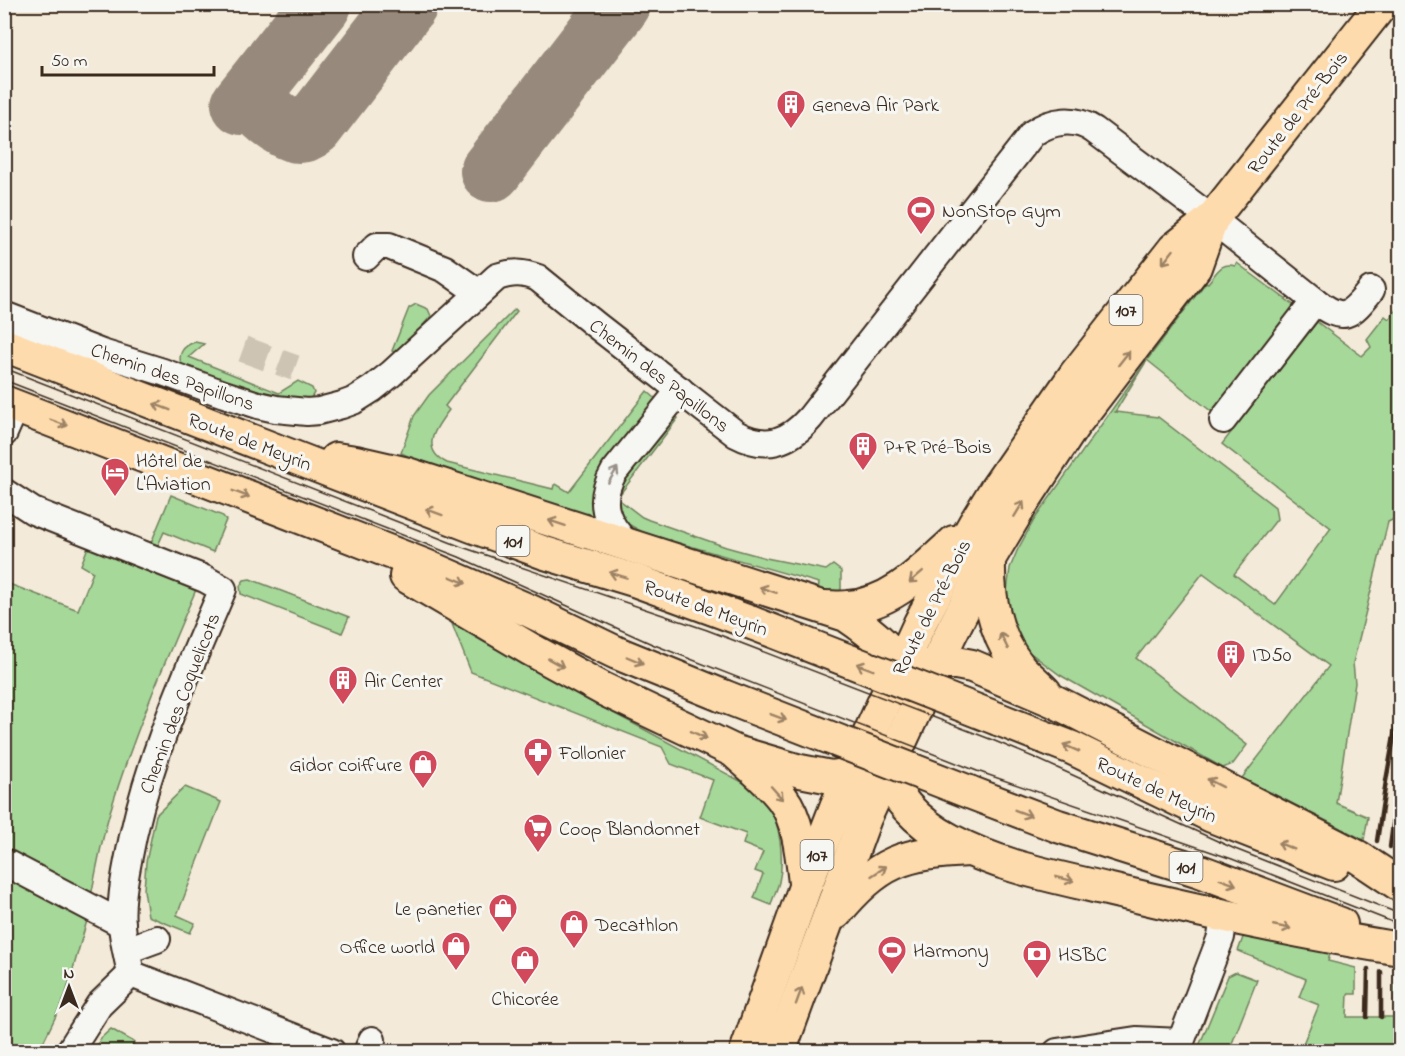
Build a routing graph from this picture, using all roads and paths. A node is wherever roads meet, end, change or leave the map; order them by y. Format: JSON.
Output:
{"nodes":[{"id":1,"x":1382,"y":4,"type":"edge"},
{"id":2,"x":1212,"y":219,"type":"junction"},
{"id":3,"x":366,"y":257,"type":"dead end"},
{"id":4,"x":1371,"y":290,"type":"dead end"},
{"id":5,"x":479,"y":293,"type":"junction"},
{"id":6,"x":1315,"y":301,"type":"junction"},
{"id":7,"x":4,"y":315,"type":"edge"},
{"id":8,"x":4,"y":345,"type":"edge"},
{"id":9,"x":680,"y":390,"type":"junction"},
{"id":10,"x":8,"y":414,"type":"edge"},
{"id":11,"x":1223,"y":420,"type":"dead end"},
{"id":12,"x":276,"y":451,"type":"junction"},
{"id":13,"x":4,"y":492,"type":"edge"},
{"id":14,"x":306,"y":520,"type":"junction"},
{"id":15,"x":975,"y":523,"type":"junction"},
{"id":16,"x":628,"y":545,"type":"junction"},
{"id":17,"x":989,"y":559,"type":"junction"},
{"id":18,"x":824,"y":608,"type":"junction"},
{"id":19,"x":936,"y":663,"type":"junction"},
{"id":20,"x":903,"y":671,"type":"junction"},
{"id":21,"x":1054,"y":701,"type":"junction"},
{"id":22,"x":882,"y":706,"type":"junction"},
{"id":23,"x":894,"y":749,"type":"junction"},
{"id":24,"x":735,"y":752,"type":"junction"},
{"id":25,"x":851,"y":774,"type":"junction"},
{"id":26,"x":969,"y":849,"type":"junction"},
{"id":27,"x":4,"y":862,"type":"edge"},
{"id":28,"x":1401,"y":886,"type":"edge"},
{"id":29,"x":805,"y":887,"type":"junction"},
{"id":30,"x":1224,"y":916,"type":"junction"},
{"id":31,"x":122,"y":924,"type":"junction"},
{"id":32,"x":824,"y":928,"type":"junction"},
{"id":33,"x":157,"y":939,"type":"dead end"},
{"id":34,"x":1401,"y":949,"type":"edge"},
{"id":35,"x":129,"y":962,"type":"junction"},
{"id":36,"x":1179,"y":1047,"type":"edge"},
{"id":37,"x":69,"y":1052,"type":"edge"},
{"id":38,"x":332,"y":1052,"type":"edge"},
{"id":39,"x":746,"y":1052,"type":"edge"},
{"id":40,"x":779,"y":1052,"type":"edge"},
{"id":41,"x":1057,"y":1052,"type":"edge"}],
"edges":[{"from":1,"to":2,"type":"main road","name":"Route de Pré-Bois","number":"107"},
{"from":2,"to":6,"type":"street","name":"Chemin des Papillons"},
{"from":2,"to":9,"type":"street","name":"Chemin des Papillons"},
{"from":2,"to":15,"type":"main road","name":"Route de Pré-Bois","number":"107","one_way":true},
{"from":17,"to":2,"type":"main road","name":"Route de Pré-Bois","number":"107","one_way":true},
{"from":3,"to":5,"type":"street"},
{"from":4,"to":6,"type":"street","name":"Chemin des Papillons"},
{"from":5,"to":7,"type":"street","name":"Chemin des Papillons"},
{"from":5,"to":9,"type":"street","name":"Chemin des Papillons"},
{"from":6,"to":11,"type":"street"},
{"from":12,"to":8,"type":"main road","name":"Route de Meyrin","number":"101","one_way":true},
{"from":16,"to":9,"type":"street","one_way":true},
{"from":10,"to":14,"type":"main road","number":"101","one_way":true},
{"from":16,"to":12,"type":"main road","one_way":true},
{"from":28,"to":12,"type":"main road","name":"Route de Meyrin","number":"101","one_way":true,"bridge":true},
{"from":13,"to":31,"type":"street","name":"Chemin des Coquelicots"},
{"from":14,"to":24,"type":"main road","one_way":true},
{"from":14,"to":34,"type":"main road","number":"101","one_way":true,"bridge":true},
{"from":15,"to":18,"type":"main road","one_way":true},
{"from":15,"to":20,"type":"main road","name":"Route de Pré-Bois","number":"107"},
{"from":18,"to":16,"type":"main road","one_way":true},
{"from":17,"to":19,"type":"main road","name":"Route de Pré-Bois","number":"107"},
{"from":21,"to":17,"type":"main road","one_way":true},
{"from":18,"to":20,"type":"main road"},
{"from":19,"to":20,"type":"main road"},
{"from":19,"to":21,"type":"main road"},
{"from":19,"to":23,"type":"main road","name":"Route de Pré-Bois","number":"107"},
{"from":20,"to":22,"type":"main road","name":"Route de Pré-Bois","number":"107"},
{"from":20,"to":23,"type":"main road"},
{"from":28,"to":21,"type":"main road","one_way":true},
{"from":22,"to":23,"type":"main road"},
{"from":22,"to":25,"type":"main road","name":"Route de Pré-Bois","number":"107"},
{"from":23,"to":25,"type":"main road"},
{"from":23,"to":26,"type":"main road"},
{"from":23,"to":32,"type":"main road","name":"Route de Pré-Bois","number":"107"},
{"from":24,"to":25,"type":"main road"},
{"from":24,"to":29,"type":"main road","one_way":true},
{"from":25,"to":29,"type":"main road","name":"Route de Pré-Bois","number":"107"},
{"from":26,"to":30,"type":"main road","one_way":true},
{"from":32,"to":26,"type":"main road","one_way":true},
{"from":27,"to":31,"type":"street"},
{"from":29,"to":39,"type":"main road","name":"Route de Pré-Bois","number":"107"},
{"from":30,"to":34,"type":"main road","one_way":true},
{"from":30,"to":36,"type":"street"},
{"from":31,"to":35,"type":"street","name":"Chemin des Coquelicots"},
{"from":40,"to":32,"type":"main road","name":"Route de Pré-Bois","number":"107","one_way":true},
{"from":33,"to":35,"type":"street"},
{"from":35,"to":37,"type":"street"},
{"from":35,"to":38,"type":"street"},
{"from":36,"to":41,"type":"street"}]}
